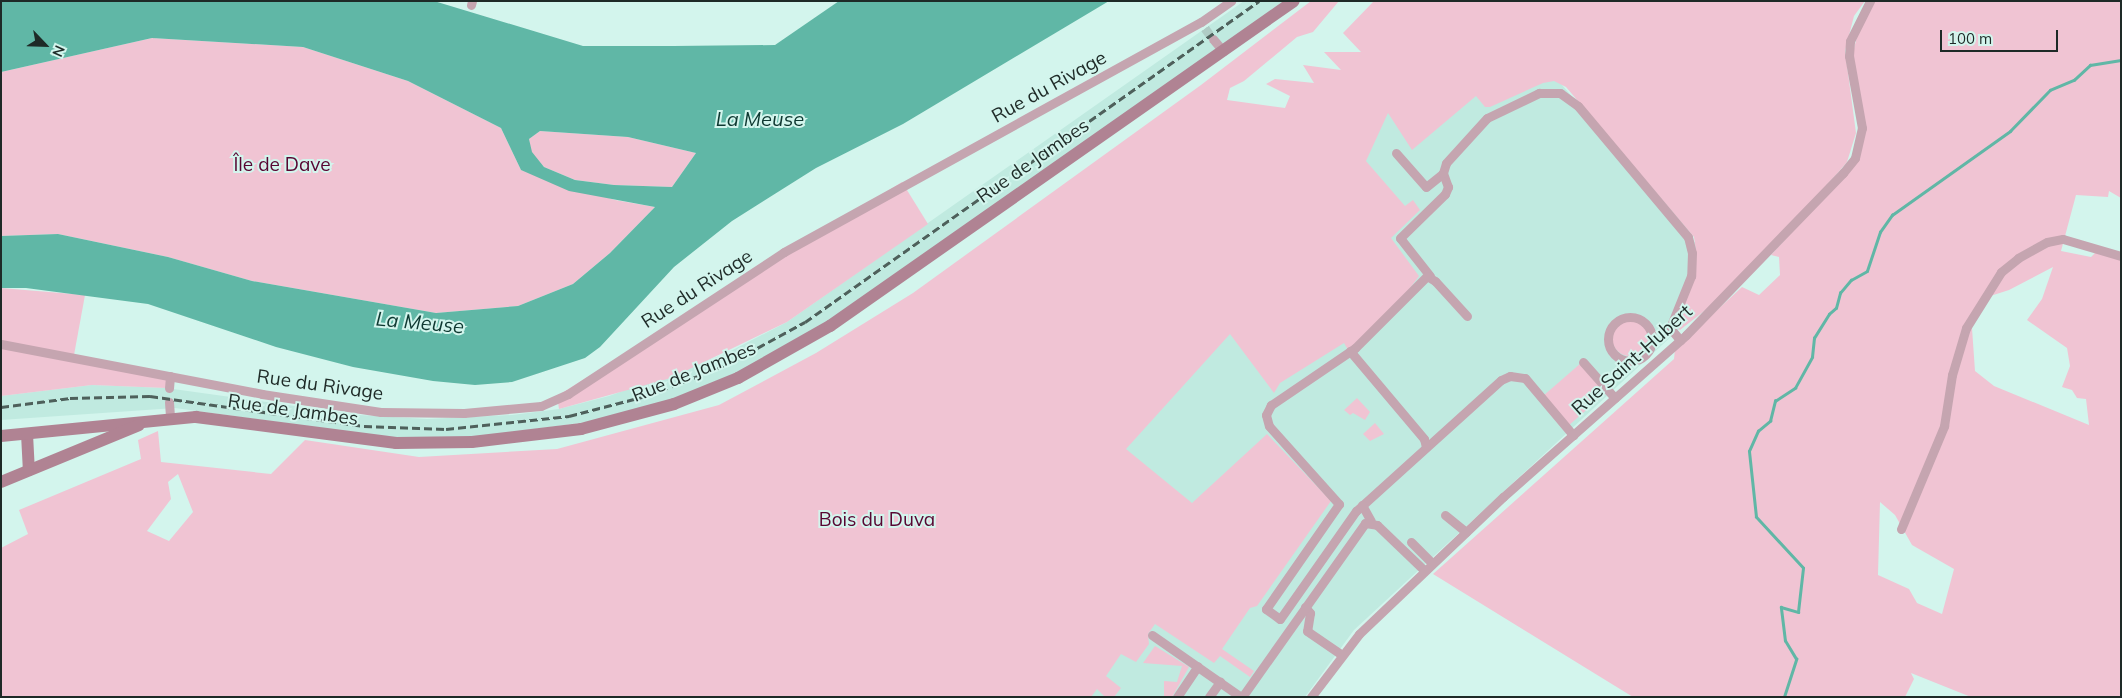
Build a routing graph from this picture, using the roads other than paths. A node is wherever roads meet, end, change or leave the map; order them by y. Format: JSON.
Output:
{"nodes":[{"id":1,"x":1231,"y":1,"type":"edge"},
{"id":2,"x":1294,"y":1,"type":"edge"},
{"id":3,"x":1870,"y":1,"type":"edge"},
{"id":4,"x":1214,"y":39,"type":"tunnel mouth"},
{"id":5,"x":1223,"y":51,"type":"junction"},
{"id":6,"x":1396,"y":154,"type":"dead end"},
{"id":7,"x":1443,"y":173,"type":"junction"},
{"id":8,"x":2121,"y":256,"type":"edge"},
{"id":9,"x":1430,"y":276,"type":"junction"},
{"id":10,"x":1467,"y":316,"type":"dead end"},
{"id":11,"x":1680,"y":340,"type":"junction"},
{"id":12,"x":1,"y":344,"type":"edge"},
{"id":13,"x":1350,"y":351,"type":"junction"},
{"id":14,"x":1646,"y":354,"type":"junction"},
{"id":15,"x":1583,"y":362,"type":"dead end"},
{"id":16,"x":1654,"y":364,"type":"junction"},
{"id":17,"x":170,"y":376,"type":"junction"},
{"id":18,"x":169,"y":388,"type":"dead end"},
{"id":19,"x":1614,"y":398,"type":"junction"},
{"id":20,"x":168,"y":402,"type":"dead end"},
{"id":21,"x":170,"y":418,"type":"junction"},
{"id":22,"x":148,"y":420,"type":"junction"},
{"id":23,"x":27,"y":434,"type":"junction"},
{"id":24,"x":1573,"y":435,"type":"junction"},
{"id":25,"x":1,"y":436,"type":"edge"},
{"id":26,"x":1426,"y":447,"type":"junction"},
{"id":27,"x":30,"y":470,"type":"junction"},
{"id":28,"x":1,"y":482,"type":"edge"},
{"id":29,"x":1339,"y":504,"type":"junction"},
{"id":30,"x":1362,"y":505,"type":"junction"},
{"id":31,"x":1445,"y":515,"type":"dead end"},
{"id":32,"x":1351,"y":518,"type":"junction"},
{"id":33,"x":1372,"y":522,"type":"junction"},
{"id":34,"x":1901,"y":529,"type":"dead end"},
{"id":35,"x":1358,"y":531,"type":"junction"},
{"id":36,"x":1466,"y":532,"type":"junction"},
{"id":37,"x":1411,"y":542,"type":"dead end"},
{"id":38,"x":1432,"y":563,"type":"junction"},
{"id":39,"x":1424,"y":570,"type":"junction"},
{"id":40,"x":1305,"y":606,"type":"junction"},
{"id":41,"x":1152,"y":635,"type":"dead end"},
{"id":42,"x":1342,"y":655,"type":"junction"},
{"id":43,"x":1198,"y":666,"type":"junction"},
{"id":44,"x":1220,"y":682,"type":"junction"},
{"id":45,"x":1177,"y":697,"type":"edge"},
{"id":46,"x":1209,"y":697,"type":"edge"},
{"id":47,"x":1241,"y":697,"type":"edge"},
{"id":48,"x":1311,"y":697,"type":"edge"}],
"edges":[{"from":1,"to":17,"type":"street","name":"Rue du Rivage"},
{"from":2,"to":5,"type":"main road","name":"Rue de Jambes"},
{"from":3,"to":11,"type":"street","name":"Rue Saint-Hubert"},
{"from":4,"to":5,"type":"street"},
{"from":5,"to":21,"type":"main road","name":"Rue de Jambes"},
{"from":6,"to":7,"type":"street"},
{"from":7,"to":9,"type":"street"},
{"from":7,"to":11,"type":"street"},
{"from":8,"to":34,"type":"street"},
{"from":9,"to":10,"type":"street"},
{"from":9,"to":13,"type":"street"},
{"from":11,"to":16,"type":"street","name":"Rue Saint-Hubert"},
{"from":12,"to":17,"type":"street","name":"Rue du Rivage"},
{"from":13,"to":26,"type":"street"},
{"from":13,"to":29,"type":"street"},
{"from":14,"to":14,"type":"street"},
{"from":14,"to":16,"type":"street"},
{"from":15,"to":19,"type":"street"},
{"from":16,"to":19,"type":"street","name":"Rue Saint-Hubert"},
{"from":17,"to":18,"type":"street"},
{"from":19,"to":24,"type":"street","name":"Rue Saint-Hubert"},
{"from":20,"to":21,"type":"street"},
{"from":21,"to":22,"type":"main road","name":"Rue de Jambes"},
{"from":22,"to":23,"type":"main road","name":"Rue de Jambes"},
{"from":22,"to":27,"type":"main road"},
{"from":23,"to":25,"type":"main road","name":"Rue de Jambes"},
{"from":23,"to":27,"type":"main road"},
{"from":24,"to":26,"type":"street"},
{"from":24,"to":36,"type":"street","name":"Rue Saint-Hubert"},
{"from":26,"to":30,"type":"street"},
{"from":27,"to":28,"type":"main road"},
{"from":29,"to":32,"type":"street"},
{"from":29,"to":32,"type":"street"},
{"from":30,"to":32,"type":"street"},
{"from":30,"to":33,"type":"street"},
{"from":31,"to":36,"type":"street"},
{"from":32,"to":35,"type":"street"},
{"from":33,"to":35,"type":"street"},
{"from":33,"to":39,"type":"street"},
{"from":35,"to":40,"type":"street"},
{"from":36,"to":38,"type":"street","name":"Rue Saint-Hubert"},
{"from":37,"to":38,"type":"street"},
{"from":38,"to":39,"type":"street","name":"Rue Saint-Hubert"},
{"from":39,"to":42,"type":"street","name":"Rue Saint-Hubert"},
{"from":40,"to":42,"type":"street"},
{"from":40,"to":47,"type":"street"},
{"from":41,"to":43,"type":"street"},
{"from":42,"to":48,"type":"street","name":"Rue Saint-Hubert"},
{"from":43,"to":44,"type":"street"},
{"from":43,"to":45,"type":"street"},
{"from":44,"to":46,"type":"street"},
{"from":44,"to":47,"type":"street"}]}
